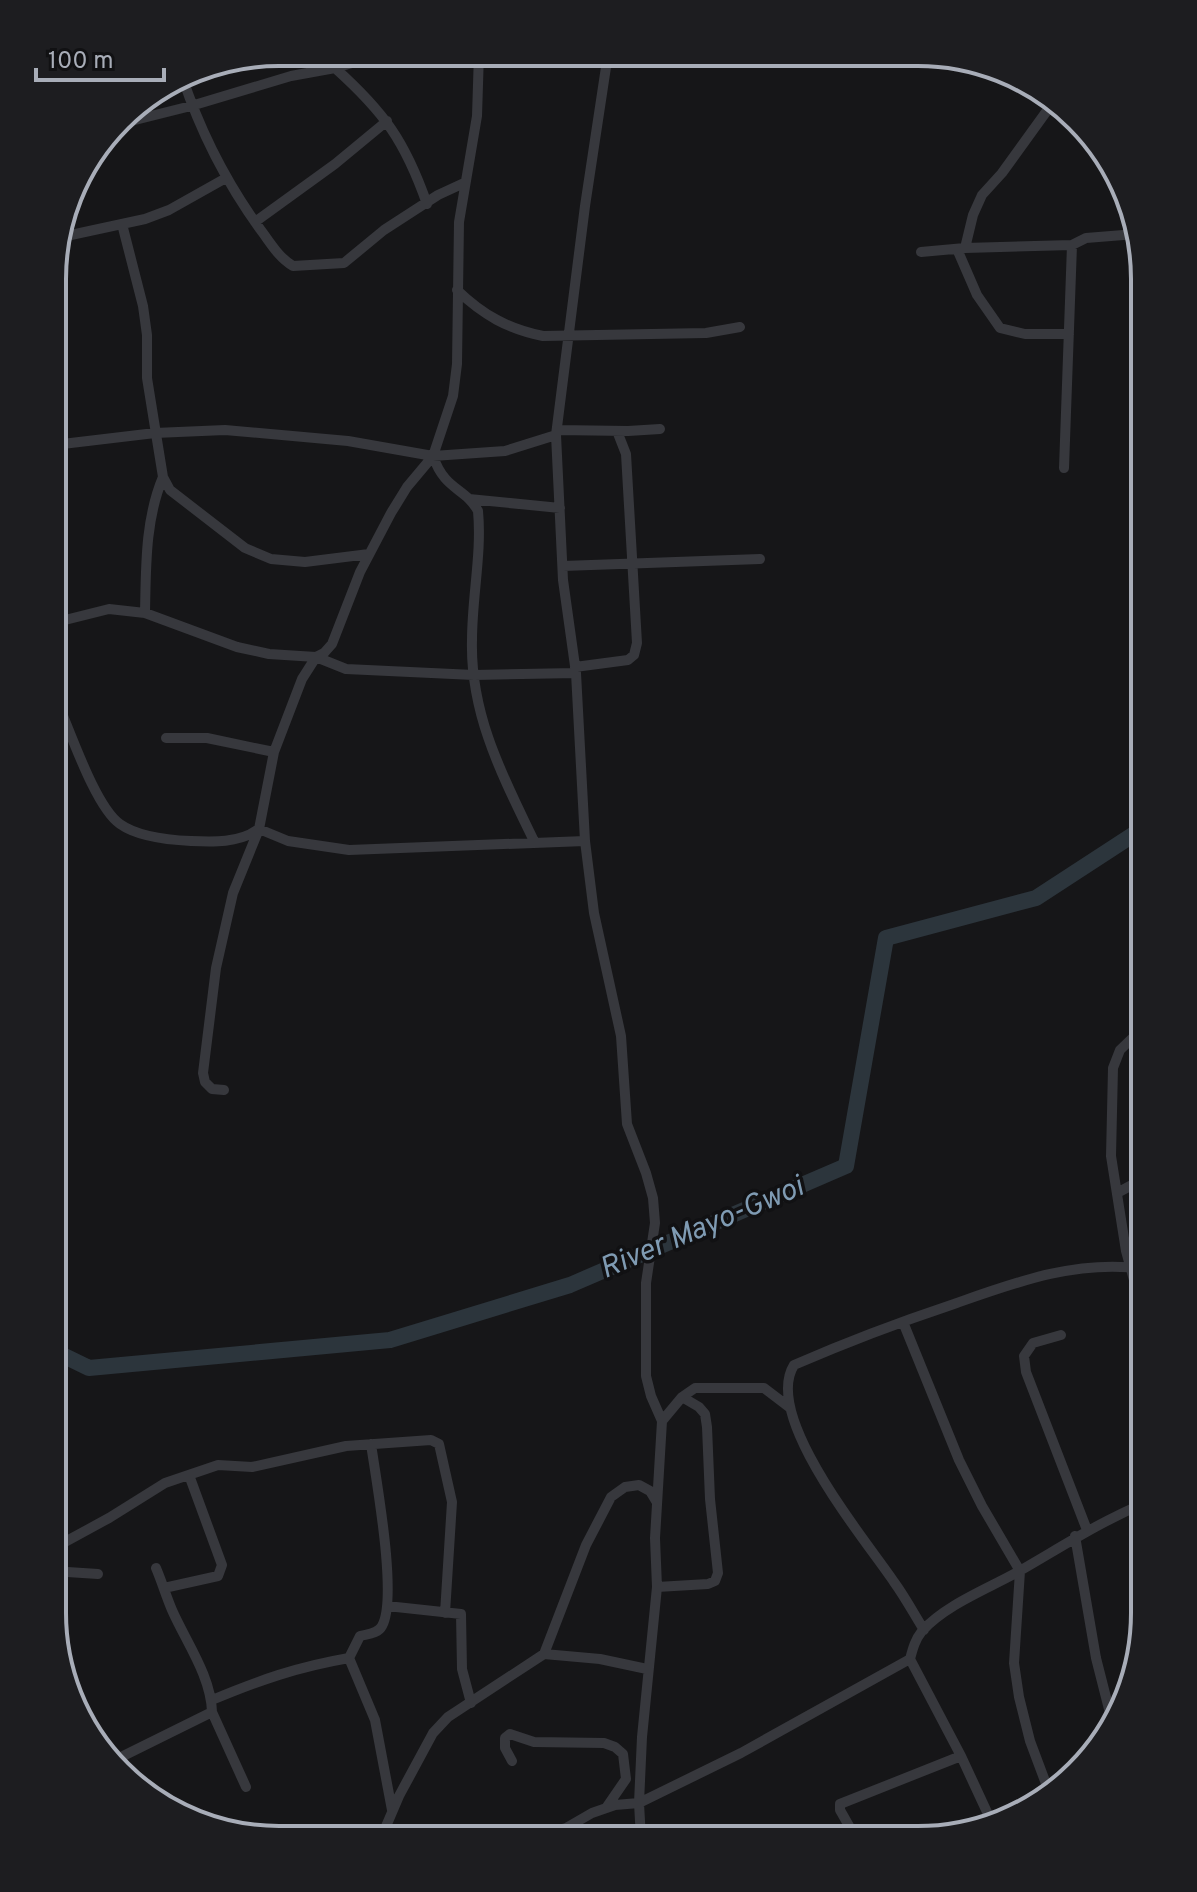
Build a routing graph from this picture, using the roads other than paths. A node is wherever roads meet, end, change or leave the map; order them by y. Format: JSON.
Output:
{"nodes":[{"id":1,"x":342,"y":66,"type":"edge"},
{"id":2,"x":479,"y":66,"type":"edge"},
{"id":3,"x":606,"y":66,"type":"edge"},
{"id":4,"x":335,"y":68,"type":"junction"},
{"id":5,"x":186,"y":88,"type":"edge"},
{"id":6,"x":191,"y":106,"type":"junction"},
{"id":7,"x":1048,"y":110,"type":"edge"},
{"id":8,"x":139,"y":119,"type":"edge"},
{"id":9,"x":387,"y":121,"type":"junction"},
{"id":10,"x":226,"y":178,"type":"junction"},
{"id":11,"x":464,"y":183,"type":"junction"},
{"id":12,"x":427,"y":204,"type":"junction"},
{"id":13,"x":255,"y":222,"type":"junction"},
{"id":14,"x":122,"y":224,"type":"junction"},
{"id":15,"x":71,"y":235,"type":"edge"},
{"id":16,"x":1126,"y":235,"type":"edge"},
{"id":17,"x":1072,"y":245,"type":"junction"},
{"id":18,"x":961,"y":248,"type":"junction"},
{"id":19,"x":921,"y":252,"type":"dead end"},
{"id":20,"x":457,"y":290,"type":"junction"},
{"id":21,"x":740,"y":327,"type":"dead end"},
{"id":22,"x":1069,"y":334,"type":"junction"},
{"id":23,"x":567,"y":337,"type":"junction"},
{"id":24,"x":660,"y":429,"type":"dead end"},
{"id":25,"x":617,"y":431,"type":"junction"},
{"id":26,"x":556,"y":432,"type":"junction"},
{"id":27,"x":155,"y":433,"type":"junction"},
{"id":28,"x":66,"y":444,"type":"edge"},
{"id":29,"x":433,"y":456,"type":"junction"},
{"id":30,"x":1064,"y":468,"type":"dead end"},
{"id":31,"x":163,"y":477,"type":"junction"},
{"id":32,"x":467,"y":498,"type":"junction"},
{"id":33,"x":560,"y":508,"type":"junction"},
{"id":34,"x":369,"y":554,"type":"junction"},
{"id":35,"x":760,"y":559,"type":"dead end"},
{"id":36,"x":632,"y":563,"type":"junction"},
{"id":37,"x":563,"y":566,"type":"junction"},
{"id":38,"x":145,"y":613,"type":"junction"},
{"id":39,"x":66,"y":620,"type":"edge"},
{"id":40,"x":316,"y":657,"type":"junction"},
{"id":41,"x":576,"y":670,"type":"junction"},
{"id":42,"x":474,"y":675,"type":"junction"},
{"id":43,"x":66,"y":723,"type":"edge"},
{"id":44,"x":166,"y":738,"type":"dead end"},
{"id":45,"x":274,"y":752,"type":"junction"},
{"id":46,"x":259,"y":829,"type":"junction"},
{"id":47,"x":585,"y":841,"type":"junction"},
{"id":48,"x":535,"y":843,"type":"junction"},
{"id":49,"x":1131,"y":1039,"type":"edge"},
{"id":50,"x":224,"y":1090,"type":"dead end"},
{"id":51,"x":1131,"y":1186,"type":"edge"},
{"id":52,"x":1117,"y":1193,"type":"junction"},
{"id":53,"x":1130,"y":1267,"type":"junction"},
{"id":54,"x":1131,"y":1271,"type":"edge"},
{"id":55,"x":903,"y":1322,"type":"junction"},
{"id":56,"x":1061,"y":1335,"type":"dead end"},
{"id":57,"x":682,"y":1397,"type":"junction"},
{"id":58,"x":789,"y":1407,"type":"junction"},
{"id":59,"x":662,"y":1421,"type":"junction"},
{"id":60,"x":371,"y":1444,"type":"junction"},
{"id":61,"x":189,"y":1475,"type":"junction"},
{"id":62,"x":656,"y":1501,"type":"junction"},
{"id":63,"x":1131,"y":1510,"type":"edge"},
{"id":64,"x":1087,"y":1530,"type":"junction"},
{"id":65,"x":1075,"y":1536,"type":"junction"},
{"id":66,"x":66,"y":1541,"type":"edge"},
{"id":67,"x":156,"y":1568,"type":"dead end"},
{"id":68,"x":1020,"y":1571,"type":"junction"},
{"id":69,"x":66,"y":1572,"type":"edge"},
{"id":70,"x":98,"y":1574,"type":"dead end"},
{"id":71,"x":657,"y":1587,"type":"junction"},
{"id":72,"x":164,"y":1588,"type":"junction"},
{"id":73,"x":387,"y":1606,"type":"junction"},
{"id":74,"x":445,"y":1613,"type":"junction"},
{"id":75,"x":924,"y":1630,"type":"junction"},
{"id":76,"x":544,"y":1654,"type":"junction"},
{"id":77,"x":349,"y":1658,"type":"junction"},
{"id":78,"x":910,"y":1659,"type":"junction"},
{"id":79,"x":647,"y":1669,"type":"junction"},
{"id":80,"x":471,"y":1703,"type":"junction"},
{"id":81,"x":212,"y":1706,"type":"junction"},
{"id":82,"x":1109,"y":1708,"type":"edge"},
{"id":83,"x":121,"y":1756,"type":"edge"},
{"id":84,"x":961,"y":1756,"type":"junction"},
{"id":85,"x":512,"y":1761,"type":"dead end"},
{"id":86,"x":1046,"y":1783,"type":"edge"},
{"id":87,"x":246,"y":1787,"type":"dead end"},
{"id":88,"x":639,"y":1803,"type":"junction"},
{"id":89,"x":606,"y":1808,"type":"junction"},
{"id":90,"x":392,"y":1812,"type":"junction"},
{"id":91,"x":988,"y":1814,"type":"edge"},
{"id":92,"x":386,"y":1826,"type":"edge"},
{"id":93,"x":569,"y":1826,"type":"edge"},
{"id":94,"x":640,"y":1826,"type":"edge"},
{"id":95,"x":849,"y":1826,"type":"edge"}],
"edges":[{"from":1,"to":4,"type":"street"},
{"from":2,"to":11,"type":"street"},
{"from":3,"to":23,"type":"street"},
{"from":4,"to":6,"type":"street"},
{"from":4,"to":9,"type":"street"},
{"from":5,"to":6,"type":"street"},
{"from":6,"to":8,"type":"street"},
{"from":6,"to":10,"type":"street"},
{"from":7,"to":18,"type":"street"},
{"from":9,"to":12,"type":"street"},
{"from":9,"to":13,"type":"street"},
{"from":10,"to":13,"type":"street"},
{"from":10,"to":14,"type":"street"},
{"from":11,"to":12,"type":"street"},
{"from":11,"to":20,"type":"street"},
{"from":12,"to":13,"type":"street"},
{"from":14,"to":15,"type":"street"},
{"from":14,"to":27,"type":"street"},
{"from":16,"to":17,"type":"street"},
{"from":17,"to":18,"type":"street"},
{"from":17,"to":22,"type":"street"},
{"from":18,"to":19,"type":"street"},
{"from":18,"to":22,"type":"street"},
{"from":20,"to":23,"type":"street"},
{"from":20,"to":29,"type":"street"},
{"from":21,"to":23,"type":"street"},
{"from":22,"to":30,"type":"street"},
{"from":23,"to":26,"type":"street"},
{"from":24,"to":25,"type":"street"},
{"from":25,"to":26,"type":"street"},
{"from":25,"to":36,"type":"street"},
{"from":26,"to":29,"type":"street"},
{"from":26,"to":33,"type":"street"},
{"from":27,"to":28,"type":"street"},
{"from":27,"to":29,"type":"street"},
{"from":27,"to":31,"type":"street"},
{"from":29,"to":32,"type":"street"},
{"from":29,"to":34,"type":"street"},
{"from":31,"to":34,"type":"street"},
{"from":31,"to":38,"type":"street"},
{"from":32,"to":33,"type":"street"},
{"from":32,"to":42,"type":"street"},
{"from":33,"to":37,"type":"street"},
{"from":34,"to":40,"type":"street"},
{"from":35,"to":36,"type":"street"},
{"from":36,"to":37,"type":"street"},
{"from":36,"to":41,"type":"street"},
{"from":37,"to":41,"type":"street"},
{"from":38,"to":39,"type":"street"},
{"from":38,"to":40,"type":"street"},
{"from":40,"to":42,"type":"street"},
{"from":40,"to":45,"type":"street"},
{"from":41,"to":42,"type":"street"},
{"from":41,"to":47,"type":"street"},
{"from":42,"to":48,"type":"street"},
{"from":43,"to":46,"type":"street"},
{"from":44,"to":45,"type":"street"},
{"from":45,"to":46,"type":"street"},
{"from":46,"to":48,"type":"street"},
{"from":46,"to":50,"type":"street"},
{"from":47,"to":48,"type":"street"},
{"from":47,"to":59,"type":"street"},
{"from":49,"to":52,"type":"street"},
{"from":51,"to":52,"type":"street"},
{"from":52,"to":53,"type":"street"},
{"from":53,"to":54,"type":"street"},
{"from":53,"to":55,"type":"street"},
{"from":55,"to":58,"type":"street"},
{"from":55,"to":68,"type":"street"},
{"from":56,"to":64,"type":"street"},
{"from":57,"to":58,"type":"street"},
{"from":57,"to":59,"type":"street"},
{"from":57,"to":71,"type":"street"},
{"from":58,"to":75,"type":"street"},
{"from":59,"to":62,"type":"street"},
{"from":60,"to":61,"type":"street"},
{"from":60,"to":73,"type":"street"},
{"from":60,"to":74,"type":"street"},
{"from":61,"to":66,"type":"street"},
{"from":61,"to":72,"type":"street"},
{"from":62,"to":71,"type":"street"},
{"from":62,"to":76,"type":"street"},
{"from":63,"to":64,"type":"street"},
{"from":64,"to":65,"type":"street"},
{"from":65,"to":68,"type":"street"},
{"from":65,"to":82,"type":"street"},
{"from":67,"to":72,"type":"street"},
{"from":68,"to":75,"type":"street"},
{"from":68,"to":86,"type":"street"},
{"from":69,"to":70,"type":"street"},
{"from":71,"to":79,"type":"street"},
{"from":72,"to":81,"type":"street"},
{"from":73,"to":74,"type":"street"},
{"from":73,"to":77,"type":"street"},
{"from":74,"to":80,"type":"street"},
{"from":75,"to":78,"type":"street"},
{"from":76,"to":79,"type":"street"},
{"from":76,"to":80,"type":"street"},
{"from":77,"to":81,"type":"street"},
{"from":77,"to":90,"type":"street"},
{"from":78,"to":84,"type":"street"},
{"from":78,"to":88,"type":"street"},
{"from":79,"to":88,"type":"street"},
{"from":80,"to":90,"type":"street"},
{"from":81,"to":83,"type":"street"},
{"from":81,"to":87,"type":"street"},
{"from":84,"to":91,"type":"street"},
{"from":84,"to":95,"type":"street"},
{"from":85,"to":89,"type":"street"},
{"from":88,"to":89,"type":"street"},
{"from":88,"to":94,"type":"street"},
{"from":89,"to":93,"type":"street"},
{"from":90,"to":92,"type":"street"}]}
